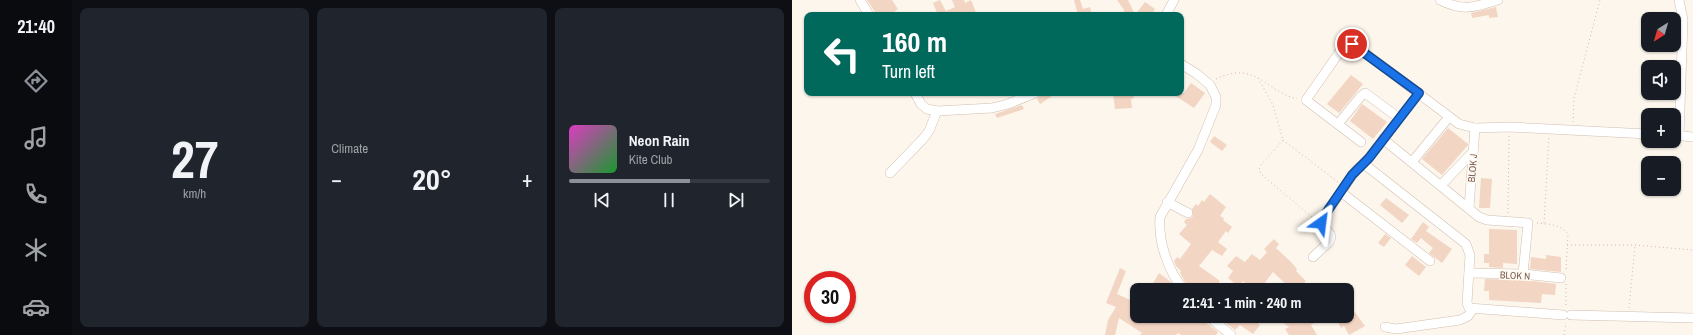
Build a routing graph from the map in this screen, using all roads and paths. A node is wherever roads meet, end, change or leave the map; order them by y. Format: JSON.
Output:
{"nodes":[{"id":1,"x":860,"y":0,"type":"edge"},
{"id":2,"x":1174,"y":0,"type":"edge"},
{"id":3,"x":1440,"y":0,"type":"edge"},
{"id":4,"x":1498,"y":0,"type":"edge"},
{"id":5,"x":1600,"y":0,"type":"edge"},
{"id":6,"x":1679,"y":0,"type":"edge"},
{"id":7,"x":867,"y":12,"type":"edge"},
{"id":8,"x":1168,"y":12,"type":"edge"},
{"id":9,"x":1184,"y":66,"type":"edge"},
{"id":10,"x":1258,"y":78,"type":"junction"},
{"id":11,"x":1207,"y":83,"type":"junction"},
{"id":12,"x":1419,"y":93,"type":"junction"},
{"id":13,"x":917,"y":96,"type":"edge"},
{"id":14,"x":1027,"y":96,"type":"edge"},
{"id":15,"x":1306,"y":100,"type":"junction"},
{"id":16,"x":1678,"y":108,"type":"edge"},
{"id":17,"x":937,"y":111,"type":"junction"},
{"id":18,"x":1449,"y":117,"type":"junction"},
{"id":19,"x":1399,"y":118,"type":"junction"},
{"id":20,"x":1338,"y":124,"type":"junction"},
{"id":21,"x":1509,"y":127,"type":"junction"},
{"id":22,"x":1474,"y":128,"type":"junction"},
{"id":23,"x":1549,"y":130,"type":"junction"},
{"id":24,"x":1573,"y":131,"type":"junction"},
{"id":25,"x":1641,"y":134,"type":"edge"},
{"id":26,"x":1681,"y":136,"type":"edge"},
{"id":27,"x":1693,"y":137,"type":"edge"},
{"id":28,"x":1383,"y":139,"type":"junction"},
{"id":29,"x":1283,"y":140,"type":"junction"},
{"id":30,"x":1362,"y":142,"type":"dead end"},
{"id":31,"x":1473,"y":152,"type":"junction"},
{"id":32,"x":1412,"y":162,"type":"junction"},
{"id":33,"x":1364,"y":164,"type":"junction"},
{"id":34,"x":890,"y":173,"type":"dead end"},
{"id":35,"x":1441,"y":185,"type":"junction"},
{"id":36,"x":1343,"y":189,"type":"junction"},
{"id":37,"x":1168,"y":202,"type":"junction"},
{"id":38,"x":1469,"y":208,"type":"junction"},
{"id":39,"x":1188,"y":212,"type":"dead end"},
{"id":40,"x":1508,"y":221,"type":"junction"},
{"id":41,"x":1321,"y":223,"type":"junction"},
{"id":42,"x":1528,"y":223,"type":"junction"},
{"id":43,"x":1544,"y":224,"type":"junction"},
{"id":44,"x":1567,"y":245,"type":"junction"},
{"id":45,"x":1635,"y":245,"type":"junction"},
{"id":46,"x":1693,"y":250,"type":"edge"},
{"id":47,"x":1313,"y":257,"type":"dead end"},
{"id":48,"x":1430,"y":261,"type":"dead end"},
{"id":49,"x":1469,"y":273,"type":"junction"},
{"id":50,"x":1523,"y":274,"type":"junction"},
{"id":51,"x":1564,"y":278,"type":"junction"},
{"id":52,"x":1179,"y":283,"type":"edge"},
{"id":53,"x":1473,"y":309,"type":"junction"},
{"id":54,"x":1567,"y":315,"type":"junction"},
{"id":55,"x":1628,"y":316,"type":"junction"},
{"id":56,"x":1693,"y":318,"type":"edge"},
{"id":57,"x":1216,"y":323,"type":"edge"},
{"id":58,"x":1385,"y":327,"type":"dead end"},
{"id":59,"x":1231,"y":335,"type":"edge"},
{"id":60,"x":1564,"y":335,"type":"edge"}],
"edges":[{"from":1,"to":7,"type":"street"},
{"from":2,"to":8,"type":"street"},
{"from":3,"to":4,"type":"street"},
{"from":5,"to":24,"type":"path"},
{"from":6,"to":16,"type":"street"},
{"from":9,"to":11,"type":"street"},
{"from":10,"to":11,"type":"path"},
{"from":10,"to":15,"type":"path"},
{"from":10,"to":29,"type":"path"},
{"from":11,"to":37,"type":"street"},
{"from":12,"to":15,"type":"street"},
{"from":12,"to":18,"type":"street"},
{"from":12,"to":19,"type":"street"},
{"from":13,"to":17,"type":"street"},
{"from":14,"to":17,"type":"street"},
{"from":15,"to":20,"type":"street"},
{"from":17,"to":34,"type":"street"},
{"from":18,"to":22,"type":"street"},
{"from":18,"to":32,"type":"street"},
{"from":19,"to":20,"type":"street"},
{"from":19,"to":28,"type":"street"},
{"from":20,"to":30,"type":"street"},
{"from":21,"to":22,"type":"street"},
{"from":21,"to":23,"type":"street"},
{"from":21,"to":40,"type":"path"},
{"from":22,"to":31,"type":"street","name":"BLOK J"},
{"from":23,"to":24,"type":"street"},
{"from":23,"to":43,"type":"path"},
{"from":24,"to":25,"type":"street"},
{"from":26,"to":27,"type":"street"},
{"from":28,"to":32,"type":"street"},
{"from":28,"to":33,"type":"street"},
{"from":29,"to":36,"type":"path"},
{"from":29,"to":41,"type":"path"},
{"from":31,"to":35,"type":"street"},
{"from":31,"to":38,"type":"street","name":"BLOK J"},
{"from":32,"to":35,"type":"street"},
{"from":33,"to":36,"type":"street"},
{"from":33,"to":49,"type":"street"},
{"from":35,"to":38,"type":"street"},
{"from":36,"to":41,"type":"street"},
{"from":36,"to":48,"type":"street"},
{"from":37,"to":39,"type":"street"},
{"from":37,"to":52,"type":"street"},
{"from":38,"to":40,"type":"street"},
{"from":40,"to":42,"type":"street"},
{"from":41,"to":47,"type":"street"},
{"from":42,"to":43,"type":"path"},
{"from":42,"to":50,"type":"street"},
{"from":43,"to":44,"type":"path"},
{"from":44,"to":45,"type":"path"},
{"from":44,"to":51,"type":"path"},
{"from":45,"to":46,"type":"path"},
{"from":45,"to":55,"type":"path"},
{"from":49,"to":50,"type":"street","name":"BLOK N"},
{"from":49,"to":53,"type":"street"},
{"from":50,"to":51,"type":"street","name":"BLOK N"},
{"from":51,"to":54,"type":"path"},
{"from":53,"to":54,"type":"street"},
{"from":53,"to":58,"type":"street"},
{"from":54,"to":55,"type":"street"},
{"from":54,"to":60,"type":"path"},
{"from":55,"to":56,"type":"street"},
{"from":57,"to":59,"type":"street"}]}
